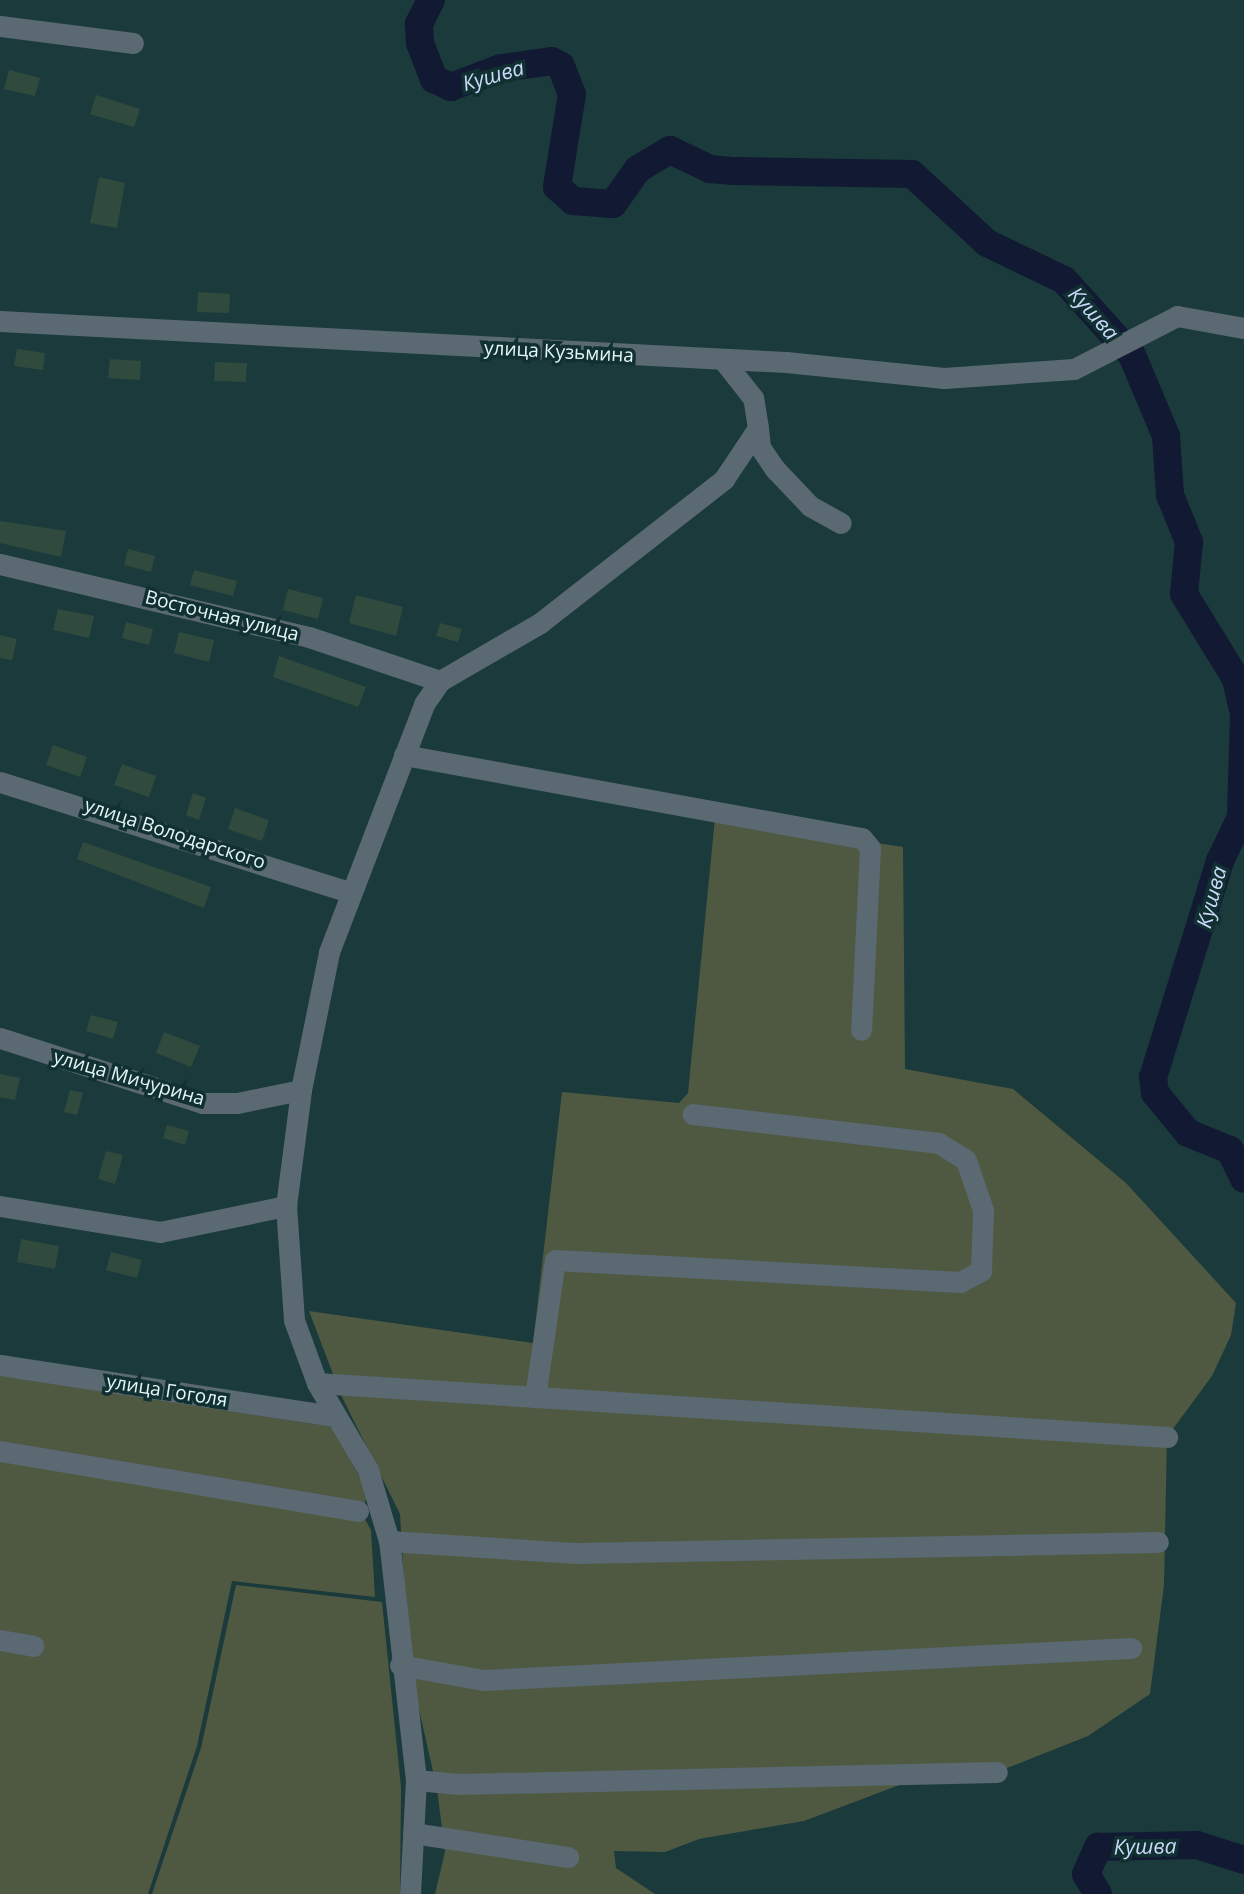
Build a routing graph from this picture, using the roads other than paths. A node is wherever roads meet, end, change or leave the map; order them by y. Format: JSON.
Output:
{"nodes":[{"id":1,"x":0,"y":26,"type":"edge"},
{"id":2,"x":133,"y":43,"type":"dead end"},
{"id":3,"x":0,"y":321,"type":"edge"},
{"id":4,"x":1244,"y":328,"type":"edge"},
{"id":5,"x":723,"y":360,"type":"junction"},
{"id":6,"x":758,"y":428,"type":"junction"},
{"id":7,"x":841,"y":523,"type":"dead end"},
{"id":8,"x":0,"y":564,"type":"edge"},
{"id":9,"x":440,"y":681,"type":"junction"},
{"id":10,"x":404,"y":755,"type":"junction"},
{"id":11,"x":0,"y":782,"type":"edge"},
{"id":12,"x":349,"y":892,"type":"junction"},
{"id":13,"x":861,"y":1030,"type":"dead end"},
{"id":14,"x":0,"y":1038,"type":"edge"},
{"id":15,"x":301,"y":1090,"type":"junction"},
{"id":16,"x":693,"y":1114,"type":"dead end"},
{"id":17,"x":0,"y":1206,"type":"edge"},
{"id":18,"x":286,"y":1206,"type":"junction"},
{"id":19,"x":0,"y":1365,"type":"edge"},
{"id":20,"x":317,"y":1383,"type":"junction"},
{"id":21,"x":535,"y":1397,"type":"junction"},
{"id":22,"x":334,"y":1416,"type":"junction"},
{"id":23,"x":1167,"y":1437,"type":"dead end"},
{"id":24,"x":0,"y":1451,"type":"edge"},
{"id":25,"x":358,"y":1511,"type":"dead end"},
{"id":26,"x":389,"y":1541,"type":"junction"},
{"id":27,"x":1158,"y":1542,"type":"dead end"},
{"id":28,"x":0,"y":1640,"type":"edge"},
{"id":29,"x":33,"y":1646,"type":"dead end"},
{"id":30,"x":1131,"y":1648,"type":"dead end"},
{"id":31,"x":400,"y":1665,"type":"junction"},
{"id":32,"x":998,"y":1772,"type":"dead end"},
{"id":33,"x":416,"y":1780,"type":"junction"},
{"id":34,"x":414,"y":1833,"type":"junction"},
{"id":35,"x":568,"y":1857,"type":"dead end"},
{"id":36,"x":410,"y":1894,"type":"edge"}],
"edges":[{"from":1,"to":2,"type":"street"},
{"from":3,"to":5,"type":"street","name":"улица Кузьмина"},
{"from":4,"to":5,"type":"street","name":"улица Кузьмина"},
{"from":5,"to":6,"type":"street"},
{"from":6,"to":7,"type":"street"},
{"from":6,"to":9,"type":"street"},
{"from":8,"to":9,"type":"street","name":"Восточная улица"},
{"from":9,"to":10,"type":"street"},
{"from":10,"to":12,"type":"street"},
{"from":10,"to":13,"type":"street"},
{"from":11,"to":12,"type":"street","name":"улица Володарского"},
{"from":12,"to":15,"type":"street"},
{"from":14,"to":15,"type":"street","name":"улица Мичурина"},
{"from":15,"to":18,"type":"street"},
{"from":16,"to":21,"type":"street"},
{"from":17,"to":18,"type":"street"},
{"from":18,"to":20,"type":"street"},
{"from":19,"to":22,"type":"street","name":"улица Гоголя"},
{"from":20,"to":21,"type":"street"},
{"from":20,"to":22,"type":"street"},
{"from":21,"to":23,"type":"street"},
{"from":22,"to":26,"type":"street"},
{"from":24,"to":25,"type":"street"},
{"from":26,"to":27,"type":"street"},
{"from":26,"to":31,"type":"street"},
{"from":28,"to":29,"type":"street"},
{"from":30,"to":31,"type":"street"},
{"from":31,"to":33,"type":"street"},
{"from":32,"to":33,"type":"street"},
{"from":33,"to":34,"type":"street"},
{"from":34,"to":35,"type":"street"},
{"from":34,"to":36,"type":"street"}]}
